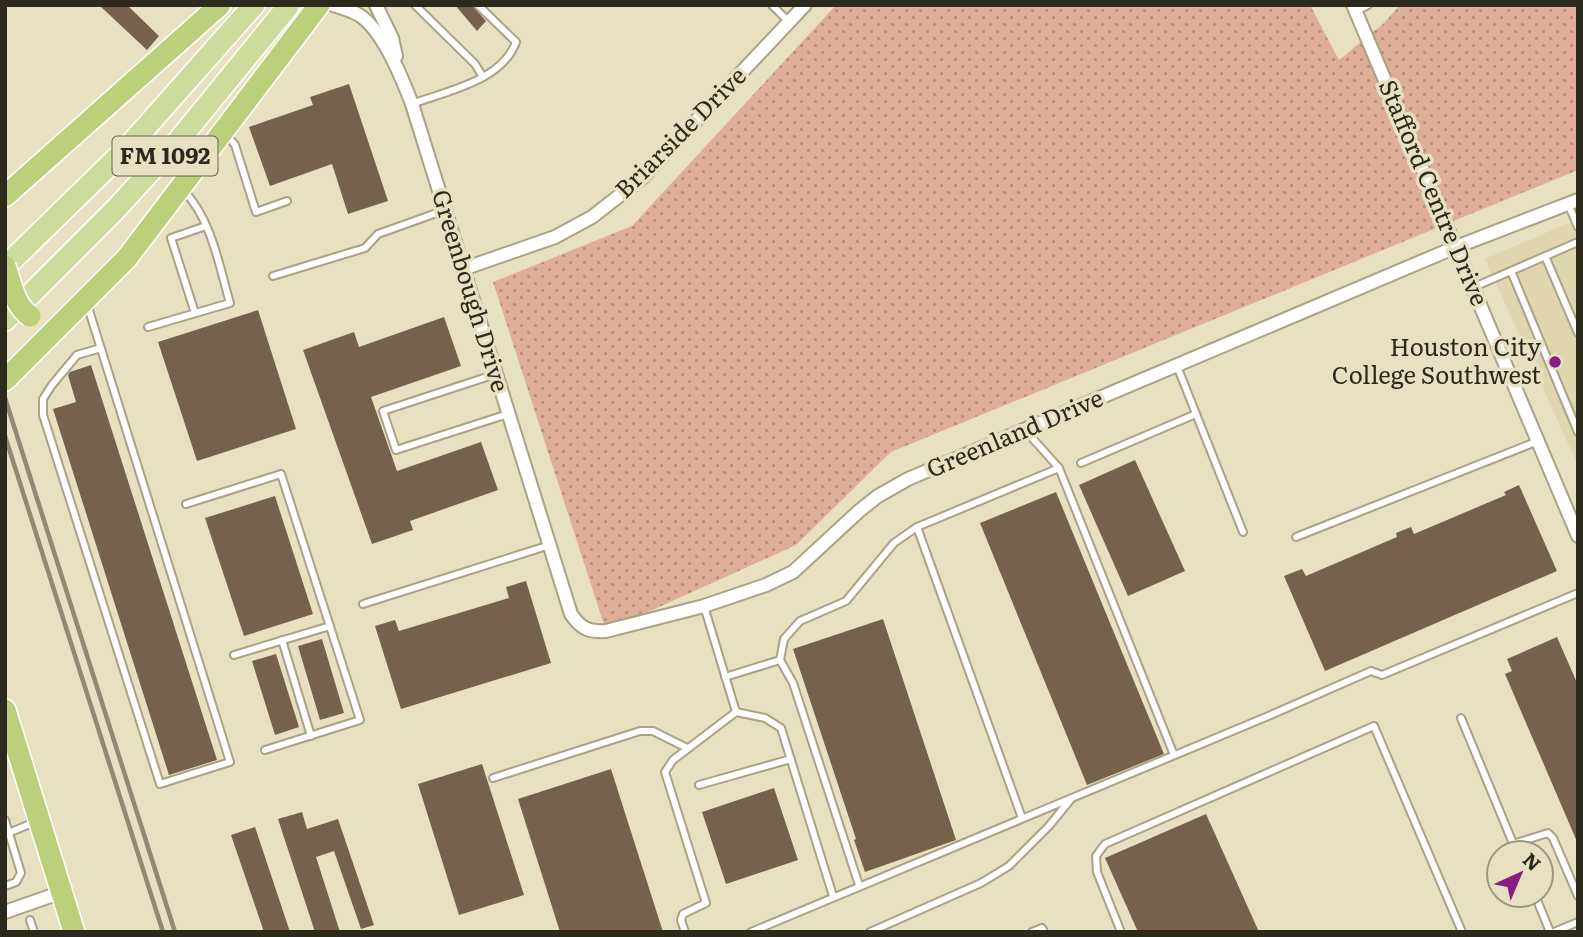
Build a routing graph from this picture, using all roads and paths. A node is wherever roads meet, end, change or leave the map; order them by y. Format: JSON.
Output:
{"nodes":[{"id":1,"x":220,"y":5,"type":"edge"},
{"id":2,"x":254,"y":5,"type":"edge"},
{"id":3,"x":289,"y":5,"type":"edge"},
{"id":4,"x":318,"y":5,"type":"edge"},
{"id":5,"x":333,"y":5,"type":"edge"},
{"id":6,"x":376,"y":5,"type":"edge"},
{"id":7,"x":415,"y":5,"type":"edge"},
{"id":8,"x":478,"y":5,"type":"edge"},
{"id":9,"x":772,"y":5,"type":"edge"},
{"id":10,"x":805,"y":5,"type":"edge"},
{"id":11,"x":1359,"y":7,"type":"edge"},
{"id":12,"x":789,"y":22,"type":"junction"},
{"id":13,"x":399,"y":71,"type":"junction"},
{"id":14,"x":483,"y":77,"type":"junction"},
{"id":15,"x":412,"y":104,"type":"junction"},
{"id":16,"x":223,"y":131,"type":"junction"},
{"id":17,"x":180,"y":187,"type":"junction"},
{"id":18,"x":7,"y":196,"type":"edge"},
{"id":19,"x":287,"y":201,"type":"dead end"},
{"id":20,"x":1573,"y":202,"type":"edge"},
{"id":21,"x":445,"y":211,"type":"junction"},
{"id":22,"x":206,"y":226,"type":"junction"},
{"id":23,"x":1578,"y":227,"type":"edge"},
{"id":24,"x":1578,"y":242,"type":"edge"},
{"id":25,"x":1457,"y":247,"type":"junction"},
{"id":26,"x":1545,"y":256,"type":"junction"},
{"id":27,"x":5,"y":267,"type":"edge"},
{"id":28,"x":463,"y":269,"type":"junction"},
{"id":29,"x":1511,"y":271,"type":"junction"},
{"id":30,"x":273,"y":276,"type":"dead end"},
{"id":31,"x":1474,"y":287,"type":"junction"},
{"id":32,"x":86,"y":299,"type":"junction"},
{"id":33,"x":195,"y":313,"type":"junction"},
{"id":34,"x":5,"y":320,"type":"edge"},
{"id":35,"x":66,"y":320,"type":"junction"},
{"id":36,"x":148,"y":327,"type":"dead end"},
{"id":37,"x":1578,"y":334,"type":"edge"},
{"id":38,"x":101,"y":348,"type":"junction"},
{"id":39,"x":1177,"y":366,"type":"junction"},
{"id":40,"x":496,"y":374,"type":"junction"},
{"id":41,"x":5,"y":380,"type":"edge"},
{"id":42,"x":509,"y":414,"type":"junction"},
{"id":43,"x":1196,"y":414,"type":"junction"},
{"id":44,"x":1025,"y":430,"type":"junction"},
{"id":45,"x":1578,"y":432,"type":"edge"},
{"id":46,"x":1538,"y":441,"type":"junction"},
{"id":47,"x":1081,"y":463,"type":"dead end"},
{"id":48,"x":1059,"y":468,"type":"junction"},
{"id":49,"x":186,"y":504,"type":"dead end"},
{"id":50,"x":540,"y":513,"type":"joint"},
{"id":51,"x":917,"y":527,"type":"junction"},
{"id":52,"x":1243,"y":532,"type":"dead end"},
{"id":53,"x":1578,"y":536,"type":"edge"},
{"id":54,"x":1296,"y":537,"type":"dead end"},
{"id":55,"x":550,"y":545,"type":"junction"},
{"id":56,"x":1578,"y":593,"type":"edge"},
{"id":57,"x":363,"y":604,"type":"dead end"},
{"id":58,"x":704,"y":606,"type":"junction"},
{"id":59,"x":330,"y":626,"type":"junction"},
{"id":60,"x":282,"y":640,"type":"junction"},
{"id":61,"x":234,"y":655,"type":"dead end"},
{"id":62,"x":780,"y":660,"type":"junction"},
{"id":63,"x":725,"y":677,"type":"junction"},
{"id":64,"x":5,"y":710,"type":"edge"},
{"id":65,"x":736,"y":712,"type":"junction"},
{"id":66,"x":1461,"y":718,"type":"dead end"},
{"id":67,"x":312,"y":736,"type":"junction"},
{"id":68,"x":687,"y":748,"type":"junction"},
{"id":69,"x":265,"y":750,"type":"dead end"},
{"id":70,"x":1174,"y":755,"type":"junction"},
{"id":71,"x":791,"y":759,"type":"junction"},
{"id":72,"x":493,"y":778,"type":"dead end"},
{"id":73,"x":699,"y":785,"type":"dead end"},
{"id":74,"x":1073,"y":797,"type":"junction"},
{"id":75,"x":1022,"y":818,"type":"junction"},
{"id":76,"x":5,"y":820,"type":"edge"},
{"id":77,"x":40,"y":821,"type":"junction"},
{"id":78,"x":7,"y":833,"type":"edge"},
{"id":79,"x":1511,"y":839,"type":"edge"},
{"id":80,"x":1529,"y":839,"type":"edge"},
{"id":81,"x":1553,"y":839,"type":"edge"},
{"id":82,"x":1555,"y":843,"type":"edge"},
{"id":83,"x":859,"y":885,"type":"junction"},
{"id":84,"x":5,"y":886,"type":"edge"},
{"id":85,"x":62,"y":892,"type":"junction"},
{"id":86,"x":833,"y":896,"type":"junction"},
{"id":87,"x":1578,"y":896,"type":"edge"},
{"id":88,"x":1541,"y":909,"type":"edge"},
{"id":89,"x":5,"y":912,"type":"edge"},
{"id":90,"x":30,"y":920,"type":"dead end"},
{"id":91,"x":1578,"y":922,"type":"edge"},
{"id":92,"x":1459,"y":931,"type":"edge"},
{"id":93,"x":34,"y":932,"type":"edge"},
{"id":94,"x":74,"y":932,"type":"edge"},
{"id":95,"x":685,"y":932,"type":"edge"},
{"id":96,"x":751,"y":932,"type":"edge"},
{"id":97,"x":870,"y":932,"type":"edge"},
{"id":98,"x":1032,"y":932,"type":"edge"},
{"id":99,"x":1044,"y":932,"type":"edge"},
{"id":100,"x":1121,"y":932,"type":"edge"},
{"id":101,"x":1552,"y":932,"type":"edge"}],
"edges":[{"from":1,"to":18,"type":"highway"},
{"from":2,"to":27,"type":"main road"},
{"from":3,"to":34,"type":"main road","number":"FM 1092"},
{"from":4,"to":16,"type":"highway"},
{"from":5,"to":13,"type":"street","name":"Greenbough Drive"},
{"from":6,"to":13,"type":"street","name":"Greenbough Drive"},
{"from":7,"to":14,"type":"lane"},
{"from":8,"to":14,"type":"lane"},
{"from":9,"to":12,"type":"lane"},
{"from":10,"to":12,"type":"street","name":"Briarside Drive"},
{"from":11,"to":25,"type":"street","name":"Stafford Centre Drive"},
{"from":12,"to":28,"type":"street","name":"Briarside Drive"},
{"from":13,"to":15,"type":"street","name":"Greenbough Drive"},
{"from":14,"to":15,"type":"lane"},
{"from":15,"to":21,"type":"street","name":"Greenbough Drive"},
{"from":16,"to":17,"type":"highway"},
{"from":16,"to":19,"type":"lane"},
{"from":17,"to":22,"type":"lane"},
{"from":17,"to":32,"type":"highway"},
{"from":20,"to":23,"type":"lane"},
{"from":20,"to":25,"type":"street","name":"Greenland Drive"},
{"from":21,"to":28,"type":"street","name":"Greenbough Drive"},
{"from":21,"to":30,"type":"lane"},
{"from":22,"to":33,"type":"lane"},
{"from":22,"to":33,"type":"lane"},
{"from":24,"to":26,"type":"lane"},
{"from":25,"to":31,"type":"street","name":"Stafford Centre Drive"},
{"from":25,"to":39,"type":"street","name":"Greenland Drive"},
{"from":26,"to":29,"type":"lane"},
{"from":26,"to":37,"type":"lane"},
{"from":27,"to":35,"type":"highway","bridge":true},
{"from":28,"to":40,"type":"street","name":"Greenbough Drive"},
{"from":29,"to":31,"type":"lane"},
{"from":29,"to":45,"type":"lane"},
{"from":31,"to":46,"type":"street","name":"Stafford Centre Drive"},
{"from":32,"to":35,"type":"highway"},
{"from":32,"to":38,"type":"lane"},
{"from":33,"to":36,"type":"lane"},
{"from":35,"to":41,"type":"highway"},
{"from":38,"to":38,"type":"lane"},
{"from":39,"to":43,"type":"lane"},
{"from":39,"to":44,"type":"street","name":"Greenland Drive"},
{"from":40,"to":42,"type":"street","name":"Greenbough Drive"},
{"from":40,"to":42,"type":"lane"},
{"from":42,"to":50,"type":"street","name":"Greenbough Drive"},
{"from":43,"to":47,"type":"lane"},
{"from":43,"to":52,"type":"lane"},
{"from":44,"to":48,"type":"lane"},
{"from":44,"to":58,"type":"street","name":"Greenland Drive"},
{"from":46,"to":53,"type":"street","name":"Stafford Centre Drive"},
{"from":46,"to":54,"type":"lane"},
{"from":48,"to":51,"type":"lane"},
{"from":48,"to":70,"type":"lane"},
{"from":49,"to":59,"type":"lane"},
{"from":50,"to":55,"type":"street","name":"Greenland Drive"},
{"from":51,"to":62,"type":"lane"},
{"from":51,"to":75,"type":"lane"},
{"from":55,"to":57,"type":"lane"},
{"from":55,"to":58,"type":"street","name":"Greenland Drive"},
{"from":56,"to":70,"type":"lane"},
{"from":58,"to":63,"type":"lane"},
{"from":59,"to":60,"type":"lane"},
{"from":59,"to":67,"type":"lane"},
{"from":60,"to":61,"type":"lane"},
{"from":60,"to":67,"type":"lane"},
{"from":62,"to":63,"type":"lane"},
{"from":62,"to":83,"type":"lane"},
{"from":63,"to":65,"type":"lane"},
{"from":64,"to":77,"type":"highway"},
{"from":65,"to":68,"type":"lane"},
{"from":65,"to":71,"type":"lane"},
{"from":66,"to":79,"type":"lane"},
{"from":67,"to":69,"type":"lane"},
{"from":68,"to":72,"type":"lane"},
{"from":68,"to":95,"type":"lane"},
{"from":70,"to":74,"type":"lane"},
{"from":71,"to":73,"type":"lane"},
{"from":71,"to":86,"type":"lane"},
{"from":74,"to":75,"type":"lane"},
{"from":74,"to":97,"type":"lane"},
{"from":75,"to":83,"type":"lane"},
{"from":76,"to":78,"type":"lane"},
{"from":77,"to":78,"type":"lane"},
{"from":77,"to":85,"type":"highway"},
{"from":78,"to":84,"type":"lane"},
{"from":80,"to":81,"type":"lane"},
{"from":82,"to":87,"type":"lane"},
{"from":83,"to":86,"type":"lane"},
{"from":85,"to":89,"type":"street"},
{"from":85,"to":94,"type":"highway"},
{"from":86,"to":96,"type":"lane"},
{"from":88,"to":101,"type":"lane"},
{"from":90,"to":93,"type":"lane"},
{"from":91,"to":101,"type":"lane"},
{"from":92,"to":100,"type":"lane"},
{"from":98,"to":99,"type":"lane"}]}
